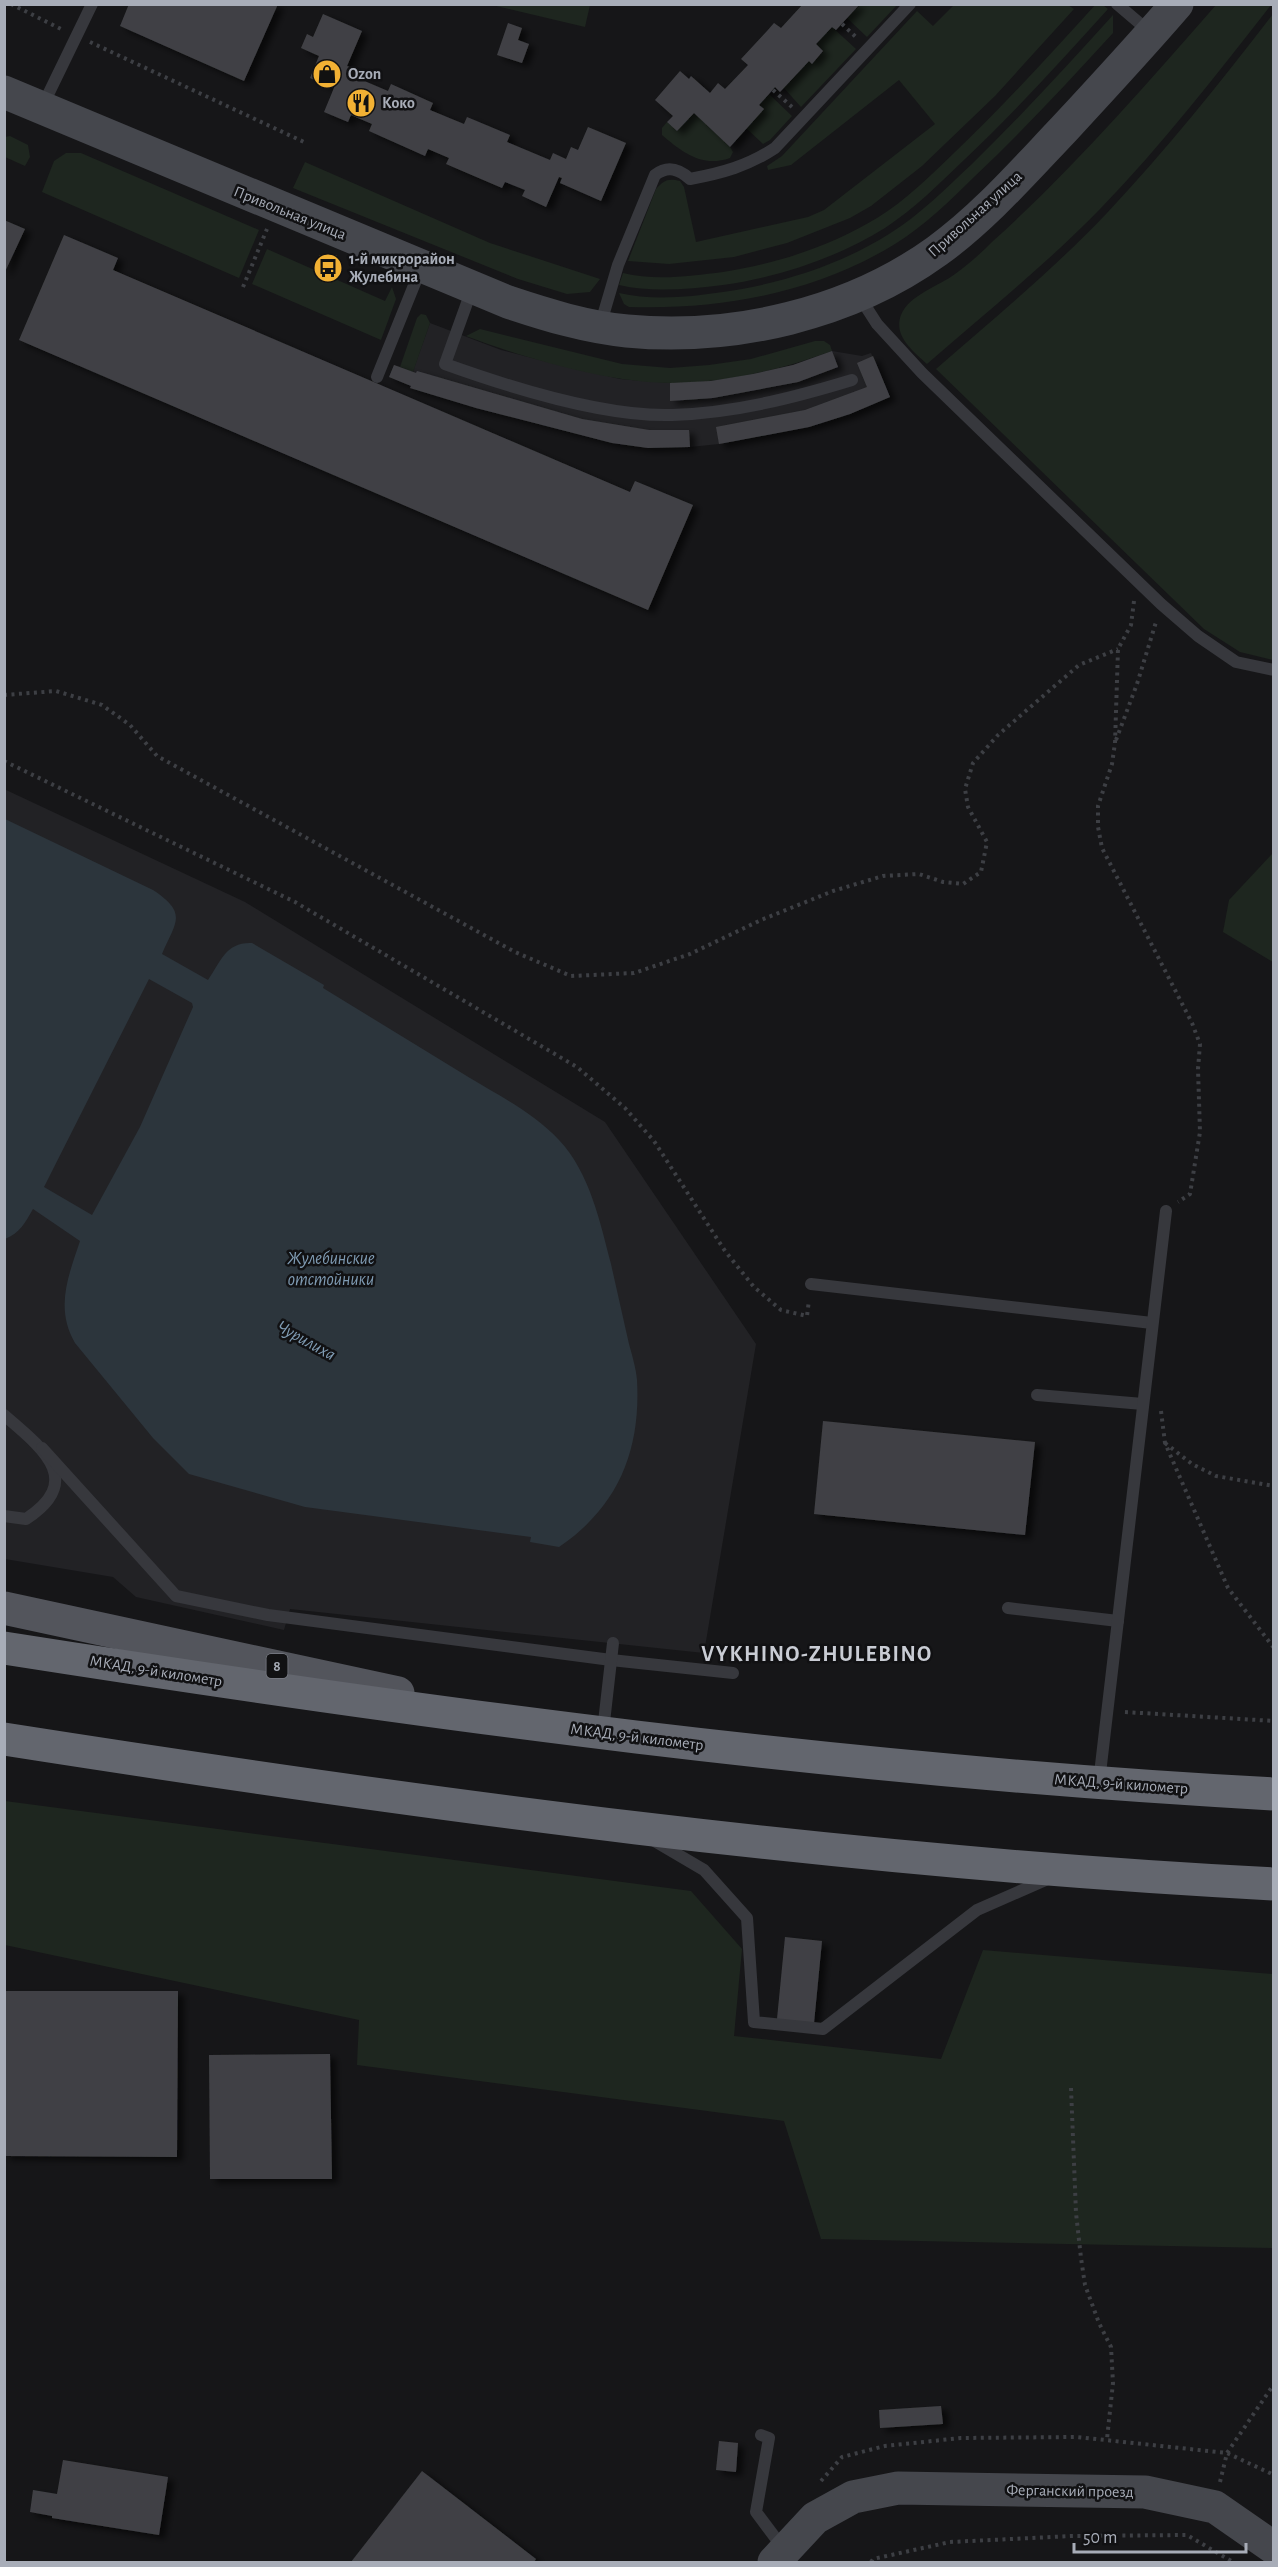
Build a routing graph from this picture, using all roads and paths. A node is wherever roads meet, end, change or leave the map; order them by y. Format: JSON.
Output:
{"nodes":[{"id":1,"x":10,"y":4,"type":"edge"},
{"id":2,"x":92,"y":4,"type":"edge"},
{"id":3,"x":910,"y":4,"type":"edge"},
{"id":4,"x":1117,"y":4,"type":"edge"},
{"id":5,"x":1177,"y":4,"type":"edge"},
{"id":6,"x":1152,"y":33,"type":"junction"},
{"id":7,"x":77,"y":36,"type":"junction"},
{"id":8,"x":773,"y":90,"type":"dead end"},
{"id":9,"x":4,"y":92,"type":"edge"},
{"id":10,"x":41,"y":109,"type":"junction"},
{"id":11,"x":803,"y":118,"type":"junction"},
{"id":12,"x":304,"y":142,"type":"dead end"},
{"id":13,"x":277,"y":207,"type":"junction"},
{"id":14,"x":422,"y":267,"type":"junction"},
{"id":15,"x":243,"y":286,"type":"dead end"},
{"id":16,"x":472,"y":288,"type":"junction"},
{"id":17,"x":859,"y":295,"type":"junction"},
{"id":18,"x":600,"y":327,"type":"junction"},
{"id":19,"x":377,"y":377,"type":"dead end"},
{"id":20,"x":852,"y":380,"type":"dead end"},
{"id":21,"x":1131,"y":576,"type":"junction"},
{"id":22,"x":1161,"y":604,"type":"junction"},
{"id":23,"x":1118,"y":649,"type":"junction"},
{"id":24,"x":1274,"y":670,"type":"edge"},
{"id":25,"x":4,"y":695,"type":"edge"},
{"id":26,"x":1115,"y":743,"type":"junction"},
{"id":27,"x":4,"y":761,"type":"edge"},
{"id":28,"x":1166,"y":1211,"type":"joint"},
{"id":29,"x":811,"y":1284,"type":"joint"},
{"id":30,"x":1152,"y":1323,"type":"junction"},
{"id":31,"x":1037,"y":1395,"type":"dead end"},
{"id":32,"x":1160,"y":1399,"type":"dead end"},
{"id":33,"x":1143,"y":1404,"type":"junction"},
{"id":34,"x":4,"y":1414,"type":"edge"},
{"id":35,"x":1165,"y":1443,"type":"junction"},
{"id":36,"x":42,"y":1448,"type":"junction"},
{"id":37,"x":1274,"y":1486,"type":"edge"},
{"id":38,"x":4,"y":1516,"type":"edge"},
{"id":39,"x":4,"y":1608,"type":"edge"},
{"id":40,"x":1008,"y":1608,"type":"dead end"},
{"id":41,"x":1118,"y":1622,"type":"junction"},
{"id":42,"x":613,"y":1643,"type":"dead end"},
{"id":43,"x":4,"y":1648,"type":"edge"},
{"id":44,"x":1274,"y":1648,"type":"edge"},
{"id":45,"x":611,"y":1660,"type":"junction"},
{"id":46,"x":734,"y":1674,"type":"dead end"},
{"id":47,"x":1108,"y":1711,"type":"junction"},
{"id":48,"x":1274,"y":1721,"type":"edge"},
{"id":49,"x":550,"y":1726,"type":"junction"},
{"id":50,"x":603,"y":1733,"type":"junction"},
{"id":51,"x":4,"y":1739,"type":"edge"},
{"id":52,"x":1099,"y":1783,"type":"junction"},
{"id":53,"x":1274,"y":1794,"type":"edge"},
{"id":54,"x":633,"y":1827,"type":"junction"},
{"id":55,"x":1067,"y":1871,"type":"junction"},
{"id":56,"x":1274,"y":1884,"type":"edge"},
{"id":57,"x":1071,"y":2088,"type":"dead end"},
{"id":58,"x":1274,"y":2384,"type":"edge"},
{"id":59,"x":761,"y":2435,"type":"dead end"},
{"id":60,"x":1107,"y":2439,"type":"dead end"},
{"id":61,"x":1215,"y":2507,"type":"junction"},
{"id":62,"x":1274,"y":2548,"type":"edge"},
{"id":63,"x":779,"y":2556,"type":"edge"},
{"id":64,"x":870,"y":2562,"type":"edge"},
{"id":65,"x":1233,"y":2562,"type":"edge"}],
"edges":[{"from":1,"to":7,"type":"path"},
{"from":2,"to":7,"type":"lane"},
{"from":3,"to":11,"type":"lane"},
{"from":4,"to":6,"type":"lane"},
{"from":5,"to":6,"type":"main road","name":"Привольная улица"},
{"from":6,"to":17,"type":"main road","name":"Привольная улица"},
{"from":7,"to":10,"type":"lane"},
{"from":7,"to":12,"type":"path"},
{"from":8,"to":11,"type":"path"},
{"from":9,"to":10,"type":"main road","name":"Привольная улица"},
{"from":10,"to":13,"type":"main road","name":"Привольная улица"},
{"from":11,"to":18,"type":"lane"},
{"from":13,"to":14,"type":"main road","name":"Привольная улица"},
{"from":13,"to":15,"type":"path"},
{"from":14,"to":16,"type":"main road","name":"Привольная улица"},
{"from":14,"to":19,"type":"lane"},
{"from":16,"to":18,"type":"main road","name":"Привольная улица"},
{"from":16,"to":20,"type":"lane"},
{"from":17,"to":18,"type":"main road","name":"Привольная улица"},
{"from":17,"to":21,"type":"lane"},
{"from":21,"to":22,"type":"lane"},
{"from":21,"to":23,"type":"path"},
{"from":22,"to":24,"type":"lane"},
{"from":22,"to":26,"type":"path"},
{"from":23,"to":25,"type":"path"},
{"from":23,"to":26,"type":"path"},
{"from":26,"to":28,"type":"path"},
{"from":27,"to":29,"type":"path"},
{"from":28,"to":30,"type":"lane"},
{"from":29,"to":30,"type":"lane"},
{"from":30,"to":33,"type":"lane"},
{"from":31,"to":33,"type":"lane"},
{"from":32,"to":35,"type":"path"},
{"from":33,"to":41,"type":"lane"},
{"from":34,"to":36,"type":"lane"},
{"from":35,"to":37,"type":"path"},
{"from":35,"to":44,"type":"path"},
{"from":36,"to":38,"type":"lane"},
{"from":36,"to":45,"type":"lane"},
{"from":39,"to":49,"type":"main road","number":"8"},
{"from":40,"to":41,"type":"lane"},
{"from":41,"to":47,"type":"lane"},
{"from":42,"to":45,"type":"lane"},
{"from":43,"to":49,"type":"highway","name":"МКАД, 9-й километр"},
{"from":45,"to":46,"type":"lane"},
{"from":45,"to":50,"type":"lane"},
{"from":47,"to":48,"type":"path"},
{"from":47,"to":52,"type":"lane"},
{"from":49,"to":50,"type":"highway","name":"МКАД, 9-й километр"},
{"from":50,"to":52,"type":"highway","name":"МКАД, 9-й километр"},
{"from":51,"to":54,"type":"highway"},
{"from":52,"to":53,"type":"highway","name":"МКАД, 9-й километр"},
{"from":54,"to":55,"type":"highway"},
{"from":54,"to":55,"type":"lane"},
{"from":55,"to":56,"type":"highway"},
{"from":57,"to":60,"type":"path"},
{"from":58,"to":61,"type":"path"},
{"from":59,"to":63,"type":"lane"},
{"from":61,"to":62,"type":"main road","name":"Ферганский проезд"},
{"from":61,"to":63,"type":"main road","name":"Ферганский проезд"},
{"from":64,"to":65,"type":"path"}]}
